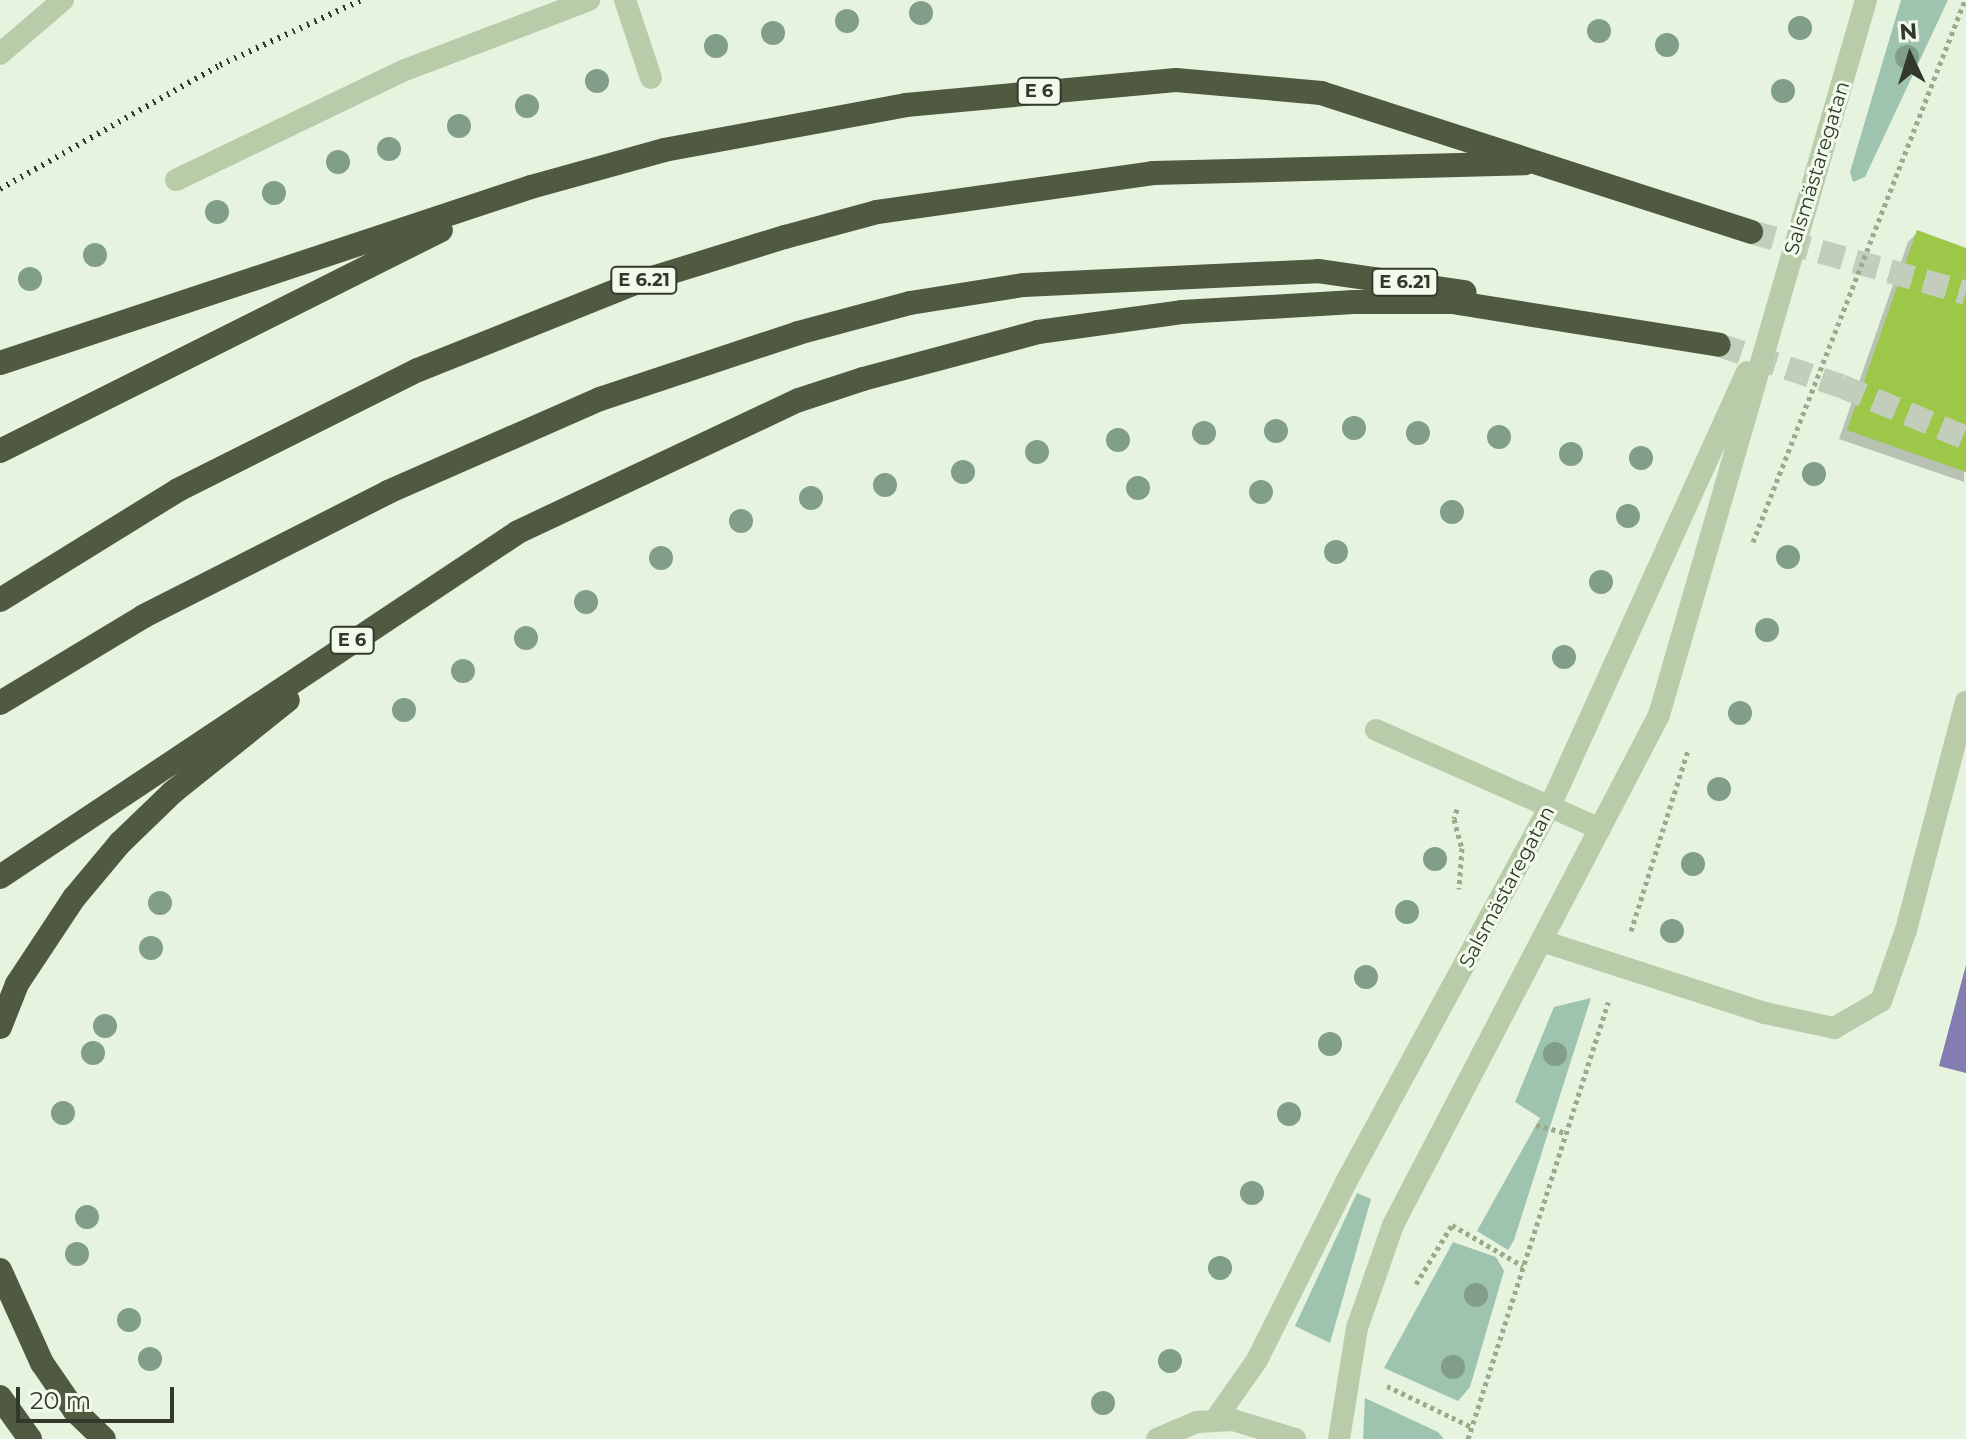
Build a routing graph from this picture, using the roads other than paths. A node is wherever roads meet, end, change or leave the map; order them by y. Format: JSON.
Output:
{"nodes":[{"id":1,"x":63,"y":0,"type":"edge"},
{"id":2,"x":589,"y":0,"type":"edge"},
{"id":3,"x":625,"y":0,"type":"edge"},
{"id":4,"x":1866,"y":0,"type":"edge"},
{"id":5,"x":0,"y":54,"type":"edge"},
{"id":6,"x":651,"y":78,"type":"dead end"},
{"id":7,"x":1547,"y":163,"type":"junction"},
{"id":8,"x":176,"y":180,"type":"dead end"},
{"id":9,"x":531,"y":187,"type":"junction"},
{"id":10,"x":1751,"y":232,"type":"tunnel mouth"},
{"id":11,"x":1547,"y":316,"type":"junction"},
{"id":12,"x":1765,"y":335,"type":"junction"},
{"id":13,"x":1719,"y":345,"type":"tunnel mouth"},
{"id":14,"x":0,"y":363,"type":"edge"},
{"id":15,"x":0,"y":451,"type":"edge"},
{"id":16,"x":518,"y":532,"type":"junction"},
{"id":17,"x":0,"y":600,"type":"edge"},
{"id":18,"x":1966,"y":702,"type":"edge"},
{"id":19,"x":0,"y":703,"type":"edge"},
{"id":20,"x":1376,"y":730,"type":"dead end"},
{"id":21,"x":1551,"y":804,"type":"junction"},
{"id":22,"x":1600,"y":829,"type":"junction"},
{"id":23,"x":0,"y":877,"type":"edge"},
{"id":24,"x":1542,"y":941,"type":"junction"},
{"id":25,"x":0,"y":1027,"type":"edge"},
{"id":26,"x":0,"y":1270,"type":"edge"},
{"id":27,"x":0,"y":1397,"type":"edge"},
{"id":28,"x":1215,"y":1420,"type":"junction"},
{"id":29,"x":30,"y":1439,"type":"edge"},
{"id":30,"x":104,"y":1439,"type":"edge"},
{"id":31,"x":1157,"y":1439,"type":"edge"},
{"id":32,"x":1295,"y":1439,"type":"edge"},
{"id":33,"x":1339,"y":1439,"type":"edge"}],
"edges":[{"from":1,"to":5,"type":"street"},
{"from":2,"to":8,"type":"street"},
{"from":3,"to":6,"type":"street"},
{"from":4,"to":12,"type":"street","name":"Salsmästaregatan"},
{"from":7,"to":9,"type":"highway","number":"E 6"},
{"from":7,"to":10,"type":"highway","number":"E 6.21"},
{"from":7,"to":17,"type":"highway","number":"E 6.21"},
{"from":9,"to":14,"type":"highway","number":"E 6"},
{"from":9,"to":15,"type":"highway"},
{"from":11,"to":13,"type":"highway","number":"E 6.21"},
{"from":11,"to":16,"type":"highway","number":"E 6"},
{"from":11,"to":19,"type":"highway","number":"E 6.21"},
{"from":12,"to":21,"type":"street","name":"Salsmästaregatan"},
{"from":12,"to":22,"type":"street","name":"Salsmästaregatan"},
{"from":16,"to":23,"type":"highway","number":"E 6"},
{"from":16,"to":25,"type":"highway"},
{"from":18,"to":24,"type":"street"},
{"from":20,"to":21,"type":"street"},
{"from":21,"to":22,"type":"street"},
{"from":21,"to":28,"type":"street","name":"Salsmästaregatan"},
{"from":22,"to":24,"type":"street","name":"Salsmästaregatan"},
{"from":24,"to":33,"type":"street","name":"Salsmästaregatan"},
{"from":26,"to":30,"type":"highway"},
{"from":27,"to":29,"type":"highway"},
{"from":28,"to":31,"type":"street"},
{"from":28,"to":32,"type":"street"}]}
